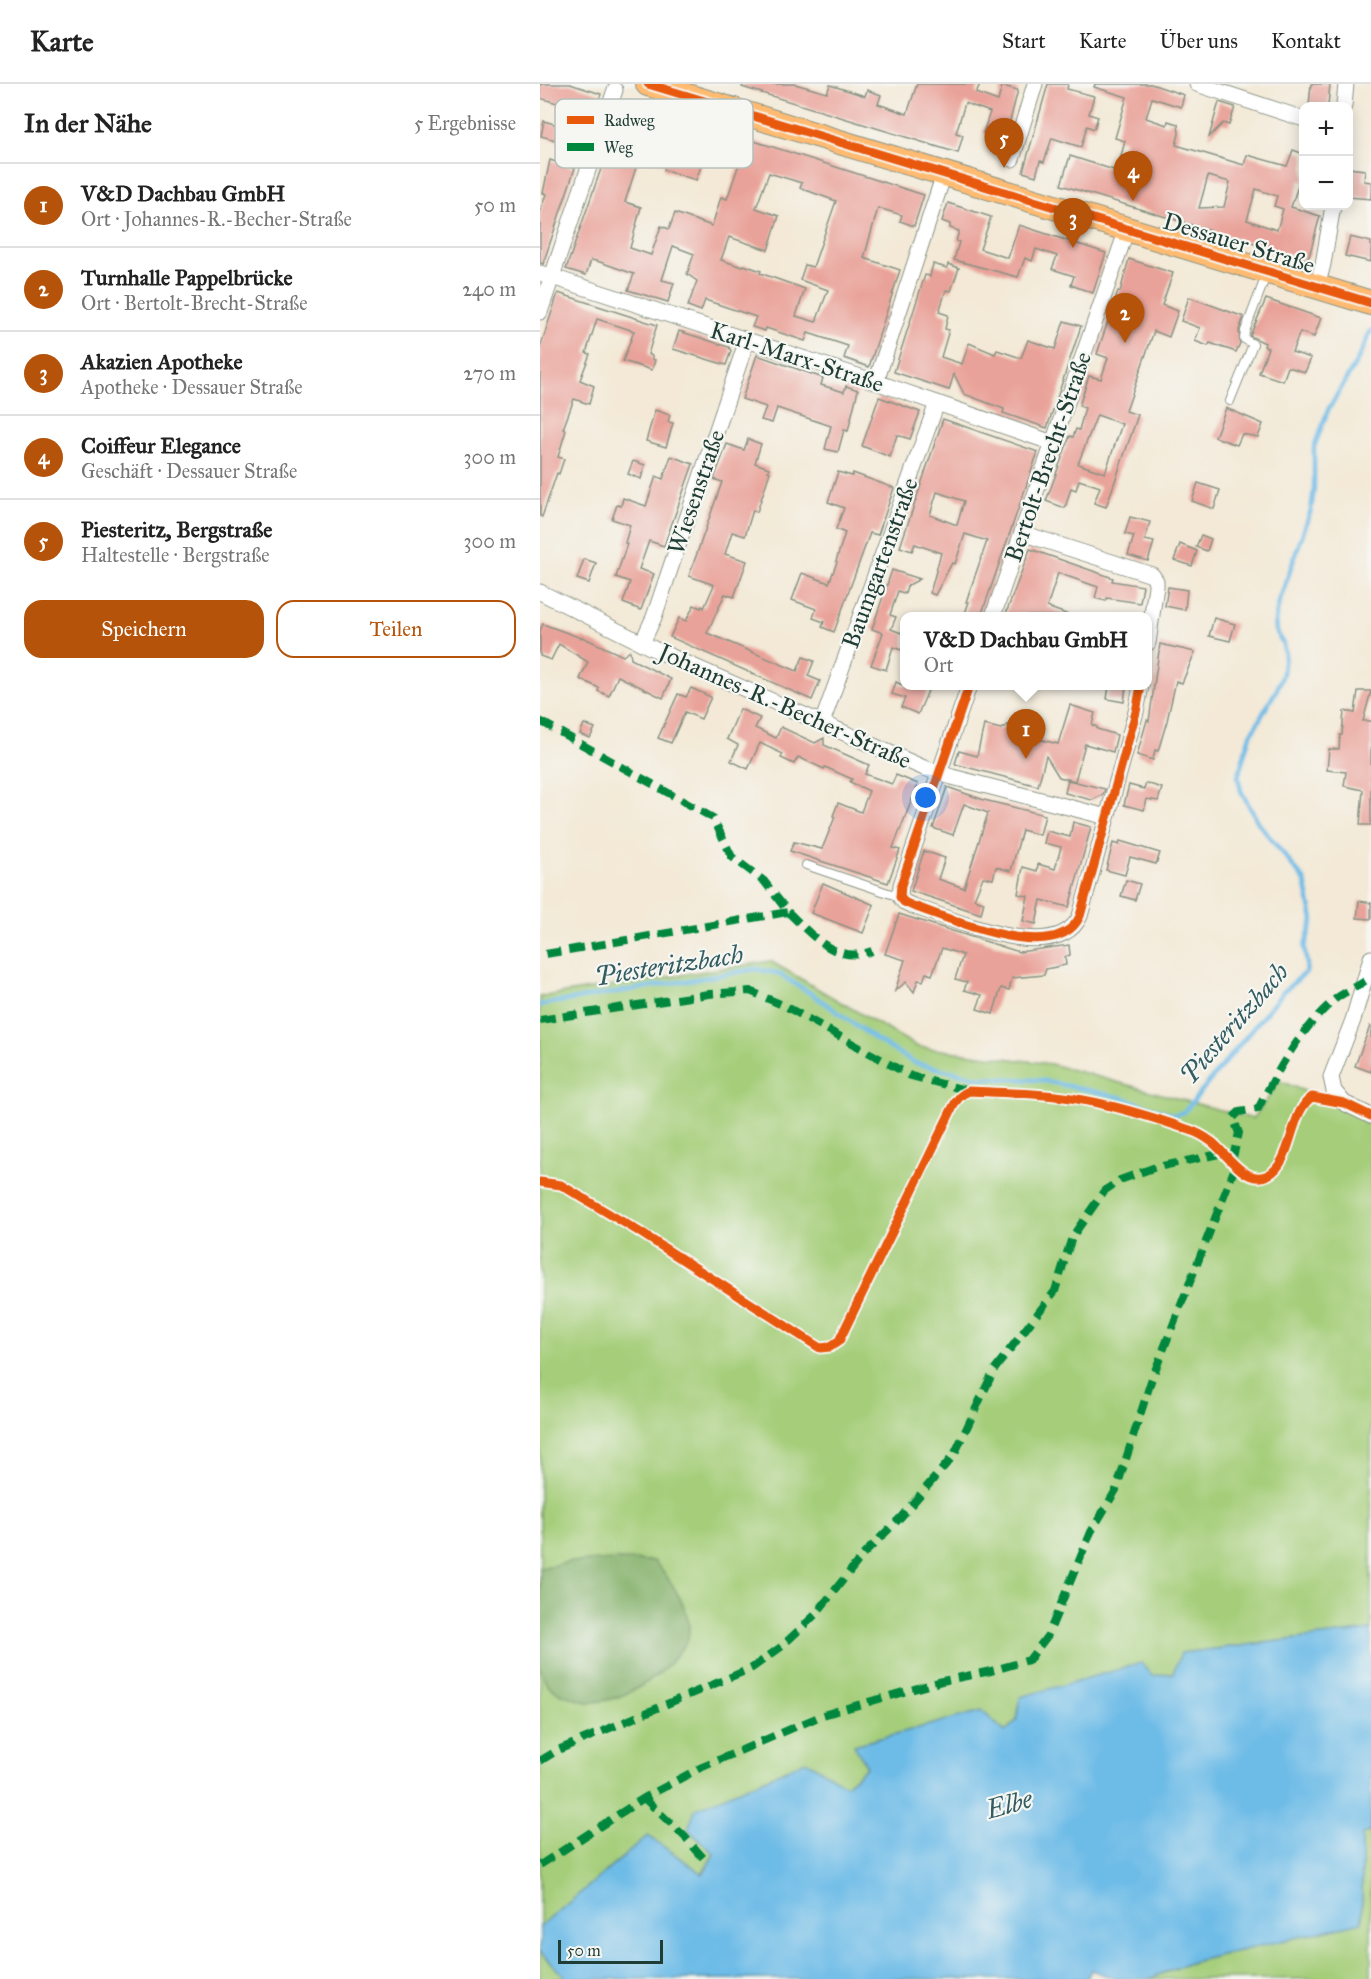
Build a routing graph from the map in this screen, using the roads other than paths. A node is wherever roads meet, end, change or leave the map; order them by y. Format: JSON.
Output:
{"nodes":[{"id":1,"x":1035,"y":84,"type":"edge"},
{"id":2,"x":1197,"y":84,"type":"edge"},
{"id":3,"x":1346,"y":84,"type":"edge"},
{"id":4,"x":658,"y":86,"type":"edge"},
{"id":5,"x":615,"y":90,"type":"dead end"},
{"id":6,"x":612,"y":99,"type":"edge"},
{"id":7,"x":700,"y":99,"type":"edge"},
{"id":8,"x":1344,"y":102,"type":"edge"},
{"id":9,"x":753,"y":115,"type":"edge"},
{"id":10,"x":1299,"y":117,"type":"edge"},
{"id":11,"x":1012,"y":159,"type":"dead end"},
{"id":12,"x":586,"y":168,"type":"edge"},
{"id":13,"x":944,"y":174,"type":"junction"},
{"id":14,"x":1332,"y":210,"type":"edge"},
{"id":15,"x":1127,"y":229,"type":"junction"},
{"id":16,"x":1267,"y":272,"type":"junction"},
{"id":17,"x":546,"y":275,"type":"edge"},
{"id":18,"x":1317,"y":287,"type":"junction"},
{"id":19,"x":1368,"y":302,"type":"edge"},
{"id":20,"x":540,"y":312,"type":"edge"},
{"id":21,"x":747,"y":340,"type":"junction"},
{"id":22,"x":876,"y":382,"type":"junction"},
{"id":23,"x":1230,"y":401,"type":"dead end"},
{"id":24,"x":937,"y":403,"type":"junction"},
{"id":25,"x":1053,"y":443,"type":"junction"},
{"id":26,"x":1022,"y":533,"type":"junction"},
{"id":27,"x":540,"y":592,"type":"edge"},
{"id":28,"x":994,"y":612,"type":"edge"},
{"id":29,"x":1152,"y":614,"type":"edge"},
{"id":30,"x":642,"y":643,"type":"junction"},
{"id":31,"x":968,"y":690,"type":"edge"},
{"id":32,"x":1140,"y":690,"type":"edge"},
{"id":33,"x":822,"y":723,"type":"junction"},
{"id":34,"x":939,"y":773,"type":"junction"},
{"id":35,"x":1107,"y":817,"type":"junction"},
{"id":36,"x":806,"y":865,"type":"dead end"},
{"id":37,"x":900,"y":897,"type":"junction"},
{"id":38,"x":1371,"y":958,"type":"edge"},
{"id":39,"x":1371,"y":1116,"type":"edge"}],
"edges":[{"from":1,"to":11,"type":"street"},
{"from":2,"to":10,"type":"street"},
{"from":3,"to":8,"type":"street"},
{"from":4,"to":7,"type":"main road","name":"Dessauer Straße"},
{"from":5,"to":6,"type":"street"},
{"from":9,"to":13,"type":"main road","name":"Dessauer Straße"},
{"from":12,"to":17,"type":"street"},
{"from":13,"to":15,"type":"main road","name":"Dessauer Straße"},
{"from":13,"to":22,"type":"street"},
{"from":14,"to":18,"type":"street"},
{"from":15,"to":16,"type":"main road","name":"Dessauer Straße"},
{"from":15,"to":25,"type":"street","name":"Bertolt-Brecht-Straße"},
{"from":16,"to":18,"type":"main road","name":"Dessauer Straße"},
{"from":16,"to":23,"type":"lane"},
{"from":17,"to":20,"type":"street"},
{"from":17,"to":21,"type":"street","name":"Karl-Marx-Straße"},
{"from":18,"to":19,"type":"main road","name":"Dessauer Straße"},
{"from":21,"to":22,"type":"street","name":"Karl-Marx-Straße"},
{"from":21,"to":30,"type":"street","name":"Wiesenstraße"},
{"from":22,"to":24,"type":"street","name":"Karl-Marx-Straße"},
{"from":24,"to":25,"type":"street","name":"Karl-Marx-Straße"},
{"from":24,"to":33,"type":"street","name":"Baumgartenstraße"},
{"from":25,"to":26,"type":"street","name":"Bertolt-Brecht-Straße"},
{"from":26,"to":28,"type":"street","name":"Bertolt-Brecht-Straße"},
{"from":26,"to":29,"type":"street"},
{"from":27,"to":30,"type":"street","name":"Johannes-R.-Becher-Straße"},
{"from":30,"to":33,"type":"street","name":"Johannes-R.-Becher-Straße"},
{"from":31,"to":34,"type":"street"},
{"from":32,"to":35,"type":"street"},
{"from":33,"to":34,"type":"street","name":"Johannes-R.-Becher-Straße"},
{"from":34,"to":35,"type":"street","name":"Johannes-R.-Becher-Straße"},
{"from":34,"to":37,"type":"street"},
{"from":35,"to":37,"type":"street"},
{"from":36,"to":37,"type":"lane"},
{"from":38,"to":39,"type":"street"}]}
